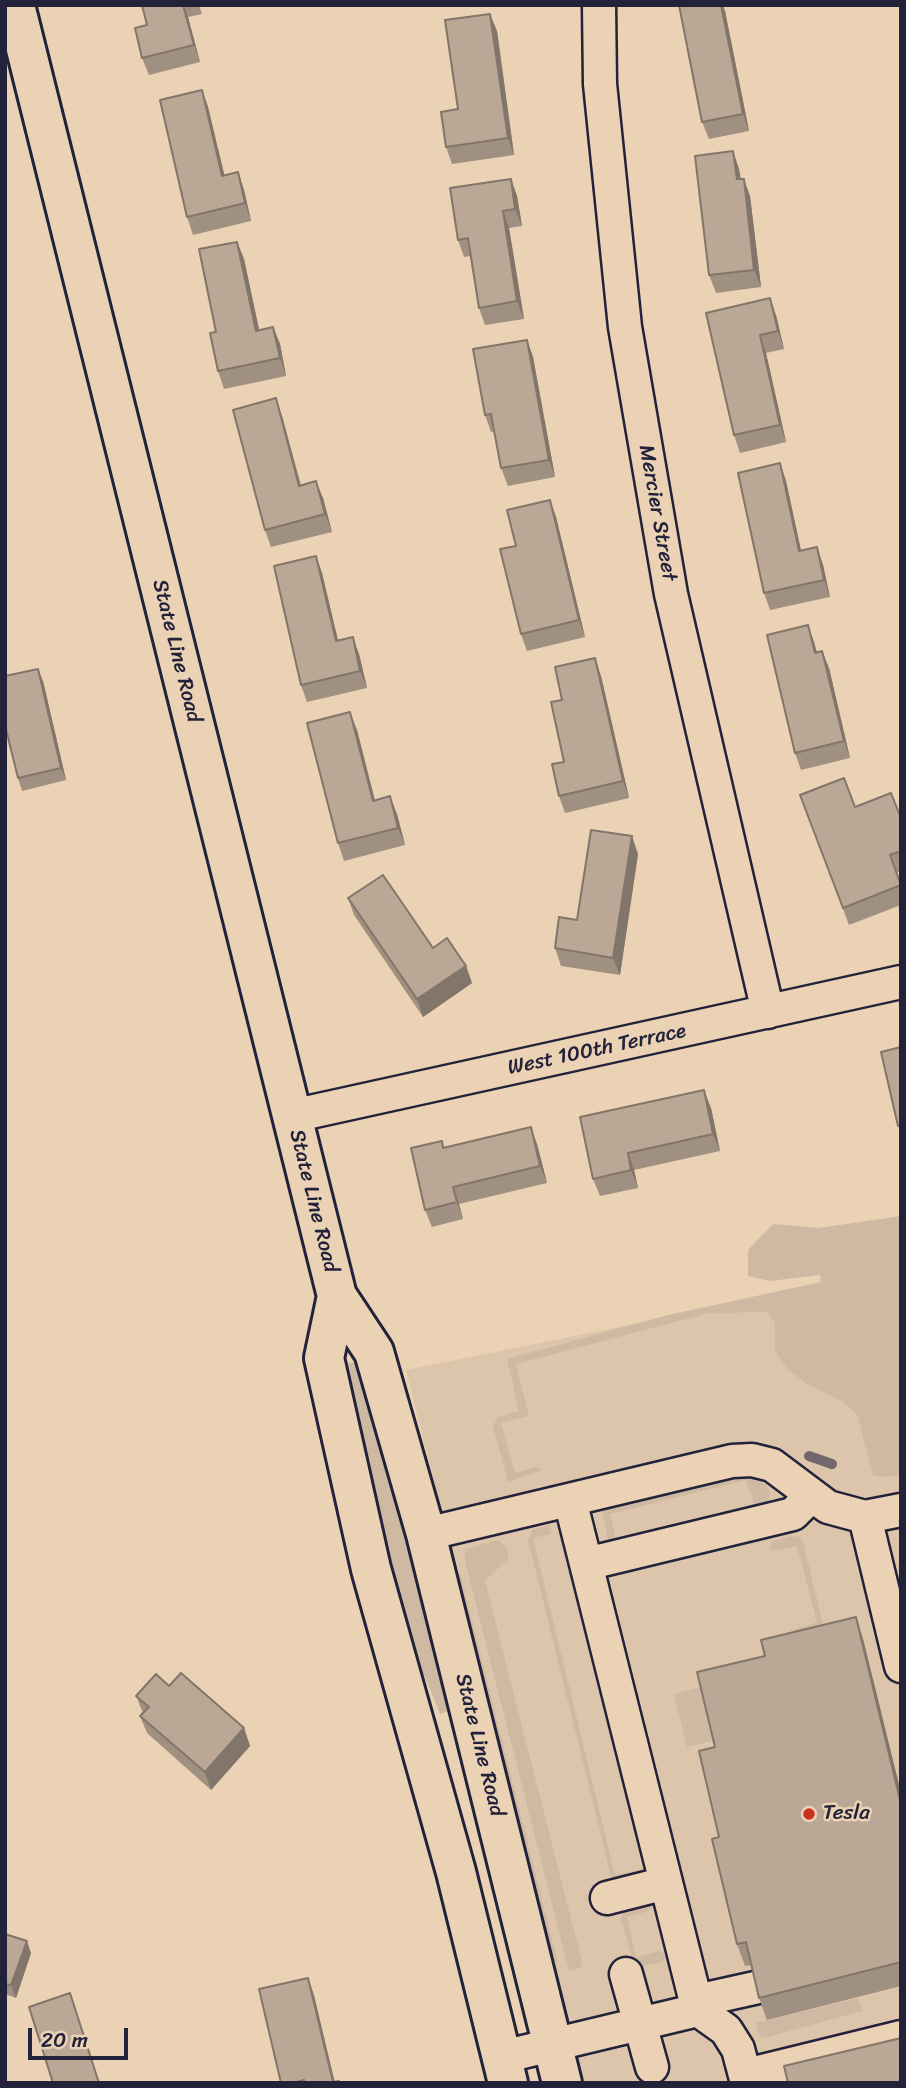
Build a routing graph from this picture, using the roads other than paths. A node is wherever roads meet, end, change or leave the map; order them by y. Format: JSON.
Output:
{"nodes":[{"id":1,"x":15,"y":5,"type":"edge"},
{"id":2,"x":598,"y":5,"type":"edge"},
{"id":3,"x":901,"y":982,"type":"edge"},
{"id":4,"x":768,"y":1012,"type":"junction"},
{"id":5,"x":292,"y":1116,"type":"junction"},
{"id":6,"x":337,"y":1296,"type":"junction"},
{"id":7,"x":812,"y":1495,"type":"junction"},
{"id":8,"x":570,"y":1500,"type":"junction"},
{"id":9,"x":901,"y":1510,"type":"edge"},
{"id":10,"x":865,"y":1517,"type":"junction"},
{"id":11,"x":426,"y":1534,"type":"junction"},
{"id":12,"x":586,"y":1564,"type":"junction"},
{"id":13,"x":901,"y":1666,"type":"edge"},
{"id":14,"x":666,"y":1883,"type":"junction"},
{"id":15,"x":607,"y":1898,"type":"dead end"},
{"id":16,"x":626,"y":1974,"type":"dead end"},
{"id":17,"x":759,"y":1987,"type":"edge"},
{"id":18,"x":697,"y":2006,"type":"junction"},
{"id":19,"x":640,"y":2024,"type":"junction"},
{"id":20,"x":901,"y":2037,"type":"edge"},
{"id":21,"x":553,"y":2045,"type":"junction"},
{"id":22,"x":652,"y":2067,"type":"dead end"},
{"id":23,"x":505,"y":2070,"type":"edge"},
{"id":24,"x":746,"y":2079,"type":"edge"},
{"id":25,"x":562,"y":2083,"type":"edge"}],
"edges":[{"from":1,"to":5,"type":"main road","name":"State Line Road"},
{"from":2,"to":4,"type":"street","name":"Mercier Street"},
{"from":3,"to":4,"type":"street","name":"West 100th Terrace"},
{"from":4,"to":5,"type":"street","name":"West 100th Terrace"},
{"from":5,"to":6,"type":"main road","name":"State Line Road"},
{"from":6,"to":11,"type":"main road","name":"State Line Road"},
{"from":6,"to":23,"type":"main road","name":"State Line Road"},
{"from":7,"to":8,"type":"street"},
{"from":7,"to":10,"type":"street"},
{"from":7,"to":12,"type":"street"},
{"from":8,"to":11,"type":"street"},
{"from":8,"to":12,"type":"street"},
{"from":9,"to":10,"type":"street"},
{"from":10,"to":13,"type":"street"},
{"from":11,"to":21,"type":"main road","name":"State Line Road"},
{"from":12,"to":14,"type":"street"},
{"from":14,"to":15,"type":"street"},
{"from":14,"to":18,"type":"street"},
{"from":16,"to":19,"type":"street"},
{"from":17,"to":18,"type":"street"},
{"from":18,"to":19,"type":"street"},
{"from":18,"to":24,"type":"street"},
{"from":19,"to":21,"type":"street"},
{"from":19,"to":22,"type":"street"},
{"from":20,"to":24,"type":"street"},
{"from":21,"to":23,"type":"street"},
{"from":21,"to":25,"type":"main road","name":"State Line Road"}]}
